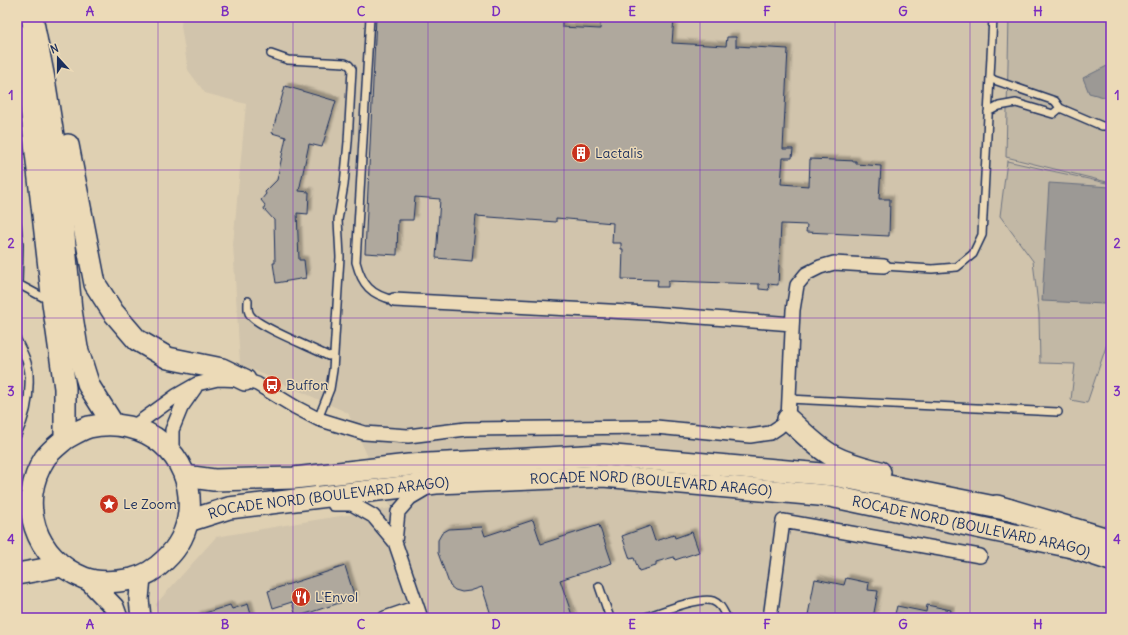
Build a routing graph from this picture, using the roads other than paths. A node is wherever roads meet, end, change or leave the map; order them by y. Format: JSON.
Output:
{"nodes":[{"id":1,"x":32,"y":17,"type":"edge"},
{"id":2,"x":370,"y":17,"type":"edge"},
{"id":3,"x":993,"y":17,"type":"edge"},
{"id":4,"x":17,"y":35,"type":"edge"},
{"id":5,"x":271,"y":54,"type":"dead end"},
{"id":6,"x":990,"y":77,"type":"junction"},
{"id":7,"x":44,"y":79,"type":"junction"},
{"id":8,"x":1060,"y":108,"type":"junction"},
{"id":9,"x":988,"y":112,"type":"junction"},
{"id":10,"x":1111,"y":126,"type":"edge"},
{"id":11,"x":17,"y":224,"type":"edge"},
{"id":12,"x":884,"y":266,"type":"joint"},
{"id":13,"x":18,"y":285,"type":"edge"},
{"id":14,"x":394,"y":300,"type":"joint"},
{"id":15,"x":248,"y":301,"type":"dead end"},
{"id":16,"x":53,"y":303,"type":"junction"},
{"id":17,"x":792,"y":324,"type":"junction"},
{"id":18,"x":17,"y":340,"type":"edge"},
{"id":19,"x":334,"y":355,"type":"junction"},
{"id":20,"x":245,"y":380,"type":"junction"},
{"id":21,"x":197,"y":384,"type":"junction"},
{"id":22,"x":788,"y":409,"type":"junction"},
{"id":23,"x":1058,"y":412,"type":"dead end"},
{"id":24,"x":318,"y":419,"type":"junction"},
{"id":25,"x":123,"y":426,"type":"junction"},
{"id":26,"x":17,"y":435,"type":"edge"},
{"id":27,"x":64,"y":439,"type":"junction"},
{"id":28,"x":172,"y":453,"type":"junction"},
{"id":29,"x":185,"y":476,"type":"junction"},
{"id":30,"x":436,"y":483,"type":"junction"},
{"id":31,"x":274,"y":502,"type":"junction"},
{"id":32,"x":31,"y":508,"type":"junction"},
{"id":33,"x":1010,"y":510,"type":"junction"},
{"id":34,"x":188,"y":521,"type":"junction"},
{"id":35,"x":17,"y":525,"type":"edge"},
{"id":36,"x":1111,"y":540,"type":"edge"},
{"id":37,"x":395,"y":542,"type":"junction"},
{"id":38,"x":980,"y":556,"type":"dead end"},
{"id":39,"x":1111,"y":560,"type":"edge"},
{"id":40,"x":62,"y":566,"type":"junction"},
{"id":41,"x":17,"y":574,"type":"edge"},
{"id":42,"x":141,"y":577,"type":"junction"},
{"id":43,"x":88,"y":580,"type":"junction"},
{"id":44,"x":599,"y":586,"type":"dead end"},
{"id":45,"x":419,"y":612,"type":"edge"},
{"id":46,"x":118,"y":618,"type":"edge"},
{"id":47,"x":141,"y":618,"type":"edge"},
{"id":48,"x":385,"y":618,"type":"edge"},
{"id":49,"x":610,"y":618,"type":"edge"},
{"id":50,"x":643,"y":618,"type":"edge"},
{"id":51,"x":727,"y":618,"type":"edge"},
{"id":52,"x":770,"y":618,"type":"edge"}],
"edges":[{"from":1,"to":7,"type":"main road"},
{"from":2,"to":14,"type":"lane"},
{"from":3,"to":6,"type":"lane"},
{"from":4,"to":16,"type":"main road"},
{"from":5,"to":19,"type":"lane"},
{"from":6,"to":8,"type":"lane"},
{"from":6,"to":9,"type":"lane"},
{"from":7,"to":20,"type":"main road"},
{"from":7,"to":25,"type":"main road"},
{"from":8,"to":9,"type":"lane"},
{"from":8,"to":10,"type":"lane"},
{"from":9,"to":12,"type":"lane"},
{"from":11,"to":13,"type":"lane"},
{"from":12,"to":17,"type":"street"},
{"from":13,"to":16,"type":"lane"},
{"from":14,"to":17,"type":"street"},
{"from":15,"to":19,"type":"lane"},
{"from":16,"to":27,"type":"main road"},
{"from":17,"to":22,"type":"street"},
{"from":18,"to":26,"type":"lane"},
{"from":19,"to":24,"type":"lane"},
{"from":20,"to":21,"type":"street"},
{"from":20,"to":24,"type":"street"},
{"from":21,"to":25,"type":"street"},
{"from":21,"to":28,"type":"street"},
{"from":22,"to":23,"type":"lane"},
{"from":22,"to":24,"type":"street"},
{"from":22,"to":33,"type":"main road"},
{"from":25,"to":27,"type":"main road"},
{"from":25,"to":28,"type":"main road"},
{"from":27,"to":32,"type":"main road"},
{"from":28,"to":29,"type":"main road"},
{"from":29,"to":33,"type":"main road"},
{"from":29,"to":34,"type":"main road"},
{"from":30,"to":31,"type":"main road","name":"ROCADE NORD (BOULEVARD ARAGO)"},
{"from":30,"to":37,"type":"street"},
{"from":30,"to":39,"type":"main road","name":"ROCADE NORD (BOULEVARD ARAGO)"},
{"from":31,"to":34,"type":"main road","name":"ROCADE NORD (BOULEVARD ARAGO)"},
{"from":31,"to":37,"type":"street"},
{"from":32,"to":35,"type":"main road"},
{"from":32,"to":40,"type":"main road"},
{"from":33,"to":36,"type":"main road"},
{"from":34,"to":42,"type":"main road"},
{"from":37,"to":45,"type":"street"},
{"from":38,"to":52,"type":"street"},
{"from":40,"to":41,"type":"main road"},
{"from":40,"to":43,"type":"main road"},
{"from":42,"to":43,"type":"main road"},
{"from":42,"to":47,"type":"main road"},
{"from":43,"to":46,"type":"main road"},
{"from":44,"to":49,"type":"lane"},
{"from":45,"to":48,"type":"street"},
{"from":50,"to":51,"type":"lane"}]}
